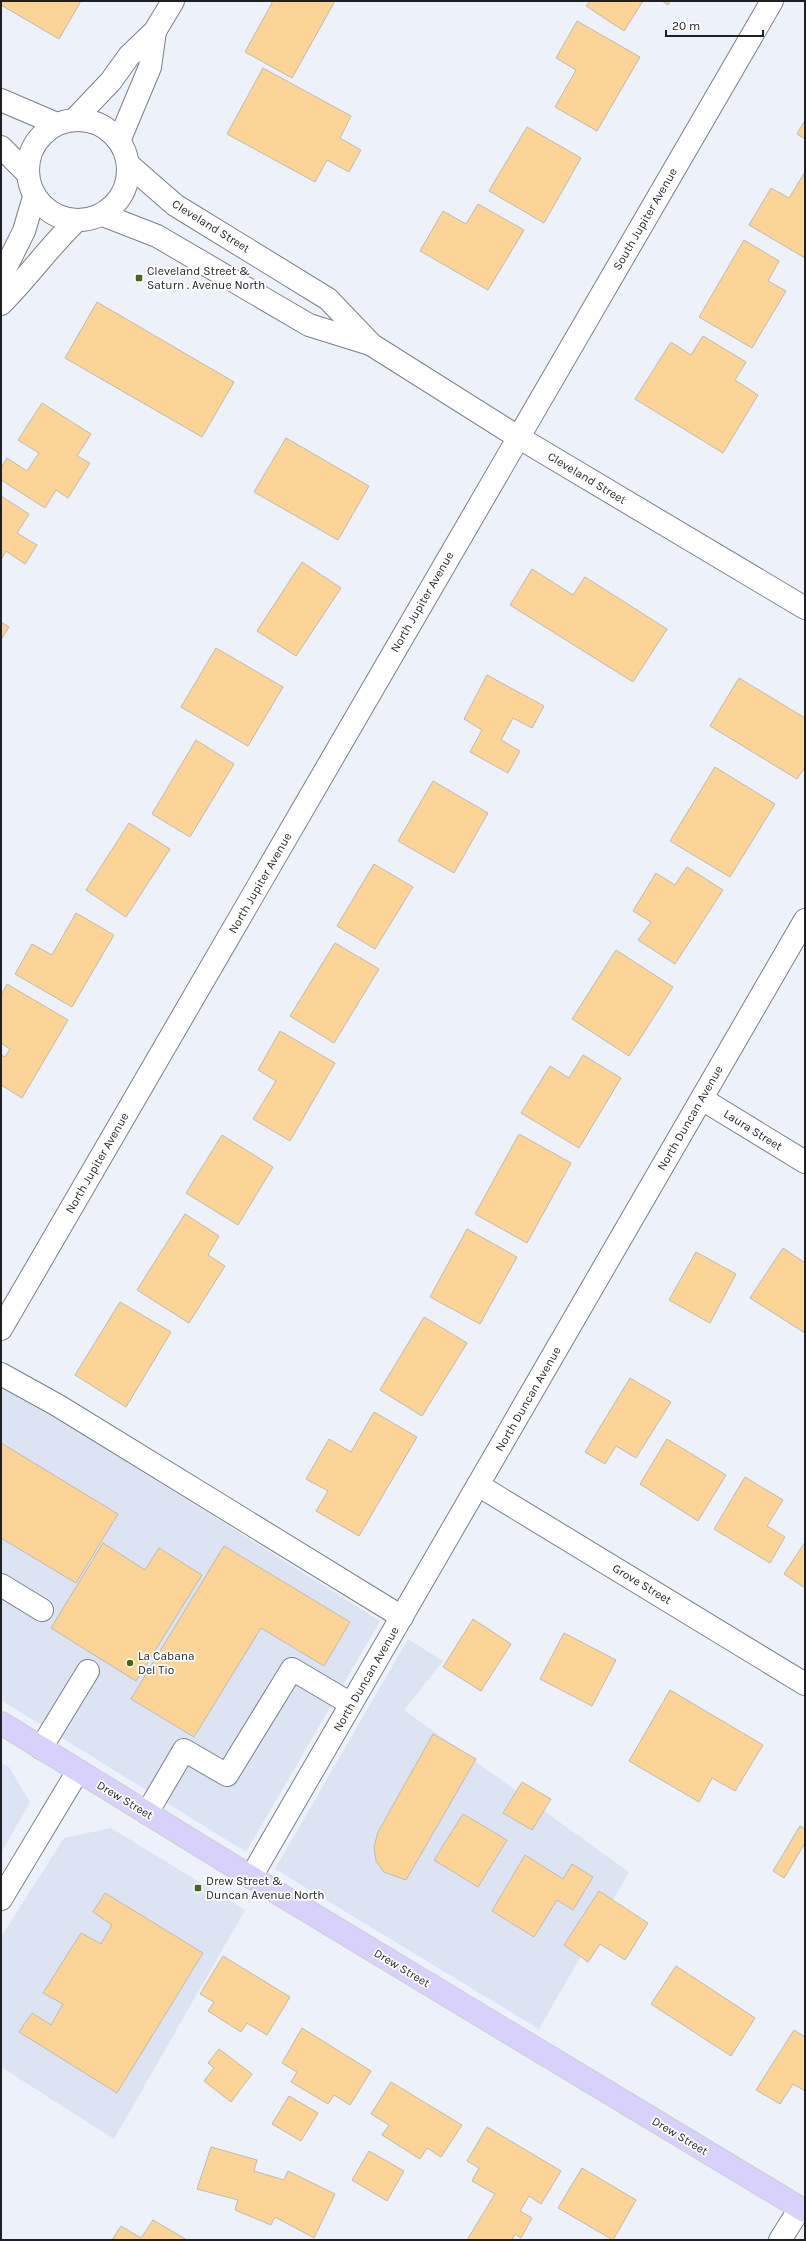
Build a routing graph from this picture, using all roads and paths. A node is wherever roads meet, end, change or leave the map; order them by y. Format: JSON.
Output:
{"nodes":[{"id":1,"x":173,"y":1,"type":"edge"},
{"id":2,"x":772,"y":1,"type":"edge"},
{"id":3,"x":156,"y":31,"type":"junction"},
{"id":4,"x":1,"y":100,"type":"edge"},
{"id":5,"x":66,"y":122,"type":"junction"},
{"id":6,"x":118,"y":141,"type":"junction"},
{"id":7,"x":1,"y":147,"type":"edge"},
{"id":8,"x":128,"y":164,"type":"junction"},
{"id":9,"x":27,"y":173,"type":"junction"},
{"id":10,"x":34,"y":197,"type":"junction"},
{"id":11,"x":103,"y":215,"type":"junction"},
{"id":12,"x":76,"y":221,"type":"junction"},
{"id":13,"x":1,"y":290,"type":"edge"},
{"id":14,"x":1,"y":304,"type":"edge"},
{"id":15,"x":372,"y":345,"type":"junction"},
{"id":16,"x":518,"y":437,"type":"junction"},
{"id":17,"x":805,"y":608,"type":"edge"},
{"id":18,"x":805,"y":920,"type":"edge"},
{"id":19,"x":702,"y":1099,"type":"junction"},
{"id":20,"x":805,"y":1162,"type":"edge"},
{"id":21,"x":1,"y":1329,"type":"edge"},
{"id":22,"x":1,"y":1374,"type":"edge"},
{"id":23,"x":478,"y":1485,"type":"junction"},
{"id":24,"x":1,"y":1585,"type":"edge"},
{"id":25,"x":42,"y":1610,"type":"dead end"},
{"id":26,"x":402,"y":1617,"type":"junction"},
{"id":27,"x":88,"y":1671,"type":"dead end"},
{"id":28,"x":805,"y":1684,"type":"edge"},
{"id":29,"x":351,"y":1704,"type":"junction"},
{"id":30,"x":1,"y":1723,"type":"edge"},
{"id":31,"x":41,"y":1748,"type":"junction"},
{"id":32,"x":78,"y":1771,"type":"junction"},
{"id":33,"x":147,"y":1813,"type":"junction"},
{"id":34,"x":251,"y":1877,"type":"junction"},
{"id":35,"x":1,"y":1899,"type":"edge"},
{"id":36,"x":802,"y":2210,"type":"edge"},
{"id":37,"x":780,"y":2240,"type":"edge"}],
"edges":[{"from":1,"to":3,"type":"street"},
{"from":2,"to":16,"type":"street","name":"South Jupiter Avenue"},
{"from":3,"to":5,"type":"street"},
{"from":3,"to":6,"type":"street"},
{"from":4,"to":5,"type":"street"},
{"from":5,"to":6,"type":"street"},
{"from":5,"to":9,"type":"street"},
{"from":6,"to":8,"type":"street"},
{"from":7,"to":9,"type":"street"},
{"from":8,"to":11,"type":"street"},
{"from":8,"to":15,"type":"street","name":"Cleveland Street"},
{"from":9,"to":10,"type":"street"},
{"from":10,"to":12,"type":"street"},
{"from":10,"to":13,"type":"street"},
{"from":11,"to":12,"type":"street"},
{"from":11,"to":15,"type":"street","name":"Cleveland Street"},
{"from":12,"to":14,"type":"street"},
{"from":15,"to":16,"type":"street","name":"Cleveland Street"},
{"from":16,"to":17,"type":"street","name":"Cleveland Street"},
{"from":16,"to":21,"type":"street","name":"North Jupiter Avenue"},
{"from":18,"to":19,"type":"street","name":"North Duncan Avenue"},
{"from":19,"to":20,"type":"street","name":"Laura Street"},
{"from":19,"to":23,"type":"street","name":"North Duncan Avenue"},
{"from":22,"to":26,"type":"street"},
{"from":23,"to":26,"type":"street","name":"North Duncan Avenue"},
{"from":23,"to":28,"type":"street","name":"Grove Street"},
{"from":24,"to":25,"type":"street"},
{"from":26,"to":29,"type":"street","name":"North Duncan Avenue"},
{"from":27,"to":31,"type":"street"},
{"from":29,"to":33,"type":"street"},
{"from":29,"to":34,"type":"street","name":"North Duncan Avenue"},
{"from":30,"to":31,"type":"main road","name":"Drew Street"},
{"from":31,"to":32,"type":"main road","name":"Drew Street"},
{"from":32,"to":33,"type":"main road","name":"Drew Street"},
{"from":32,"to":35,"type":"street"},
{"from":33,"to":34,"type":"main road","name":"Drew Street"},
{"from":34,"to":36,"type":"main road","name":"Drew Street"},
{"from":36,"to":37,"type":"street"}]}
